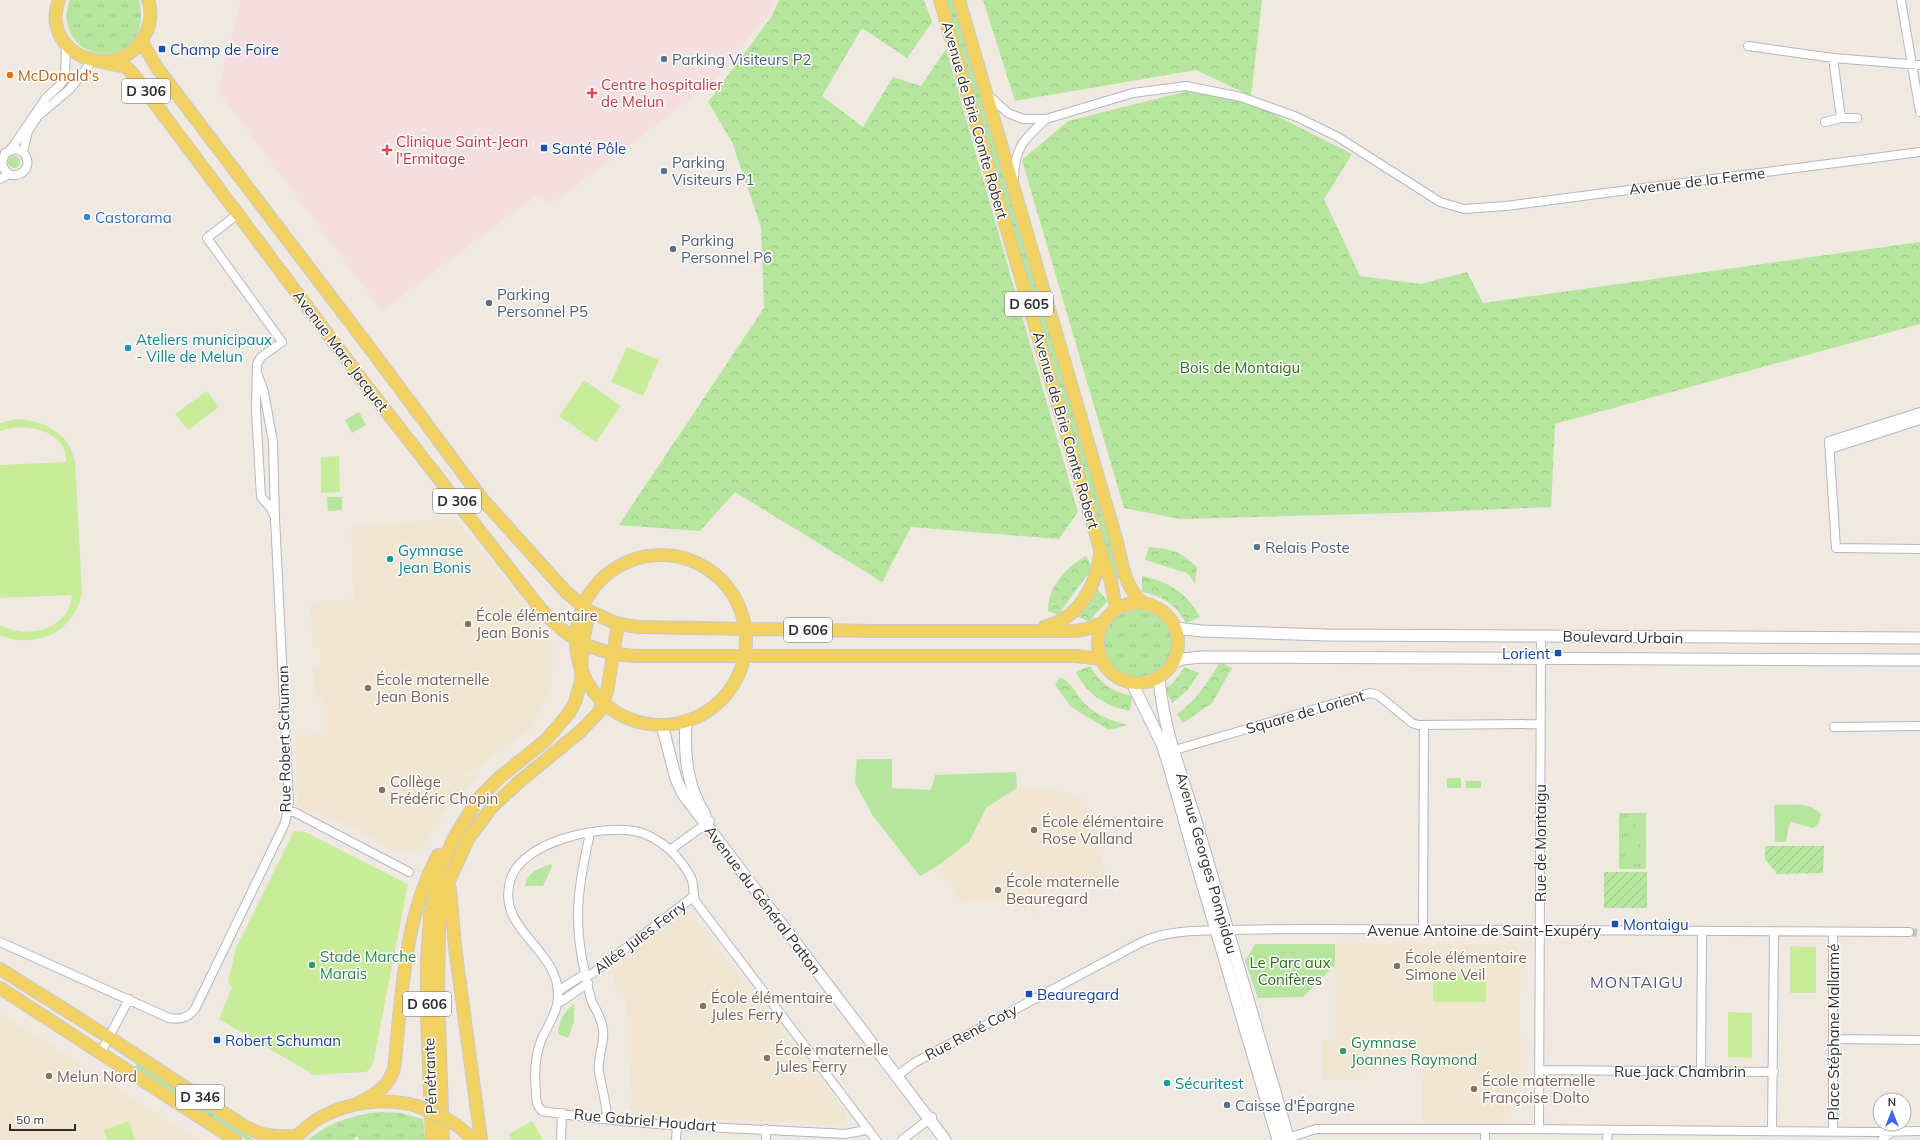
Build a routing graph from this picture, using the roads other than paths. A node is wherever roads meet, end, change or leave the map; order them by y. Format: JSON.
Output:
{"nodes":[{"id":1,"x":59,"y":0,"type":"edge"},
{"id":2,"x":940,"y":0,"type":"edge"},
{"id":3,"x":959,"y":0,"type":"edge"},
{"id":4,"x":1901,"y":0,"type":"edge"},
{"id":5,"x":150,"y":1,"type":"edge"},
{"id":6,"x":142,"y":42,"type":"junction"},
{"id":7,"x":66,"y":44,"type":"junction"},
{"id":8,"x":1748,"y":46,"type":"dead end"},
{"id":9,"x":1833,"y":58,"type":"junction"},
{"id":10,"x":97,"y":62,"type":"junction"},
{"id":11,"x":1916,"y":65,"type":"edge"},
{"id":12,"x":987,"y":94,"type":"junction"},
{"id":13,"x":1920,"y":112,"type":"edge"},
{"id":14,"x":1840,"y":118,"type":"junction"},
{"id":15,"x":1858,"y":118,"type":"dead end"},
{"id":16,"x":1046,"y":119,"type":"junction"},
{"id":17,"x":1825,"y":122,"type":"dead end"},
{"id":18,"x":8,"y":151,"type":"junction"},
{"id":19,"x":23,"y":152,"type":"junction"},
{"id":20,"x":1920,"y":152,"type":"edge"},
{"id":21,"x":1,"y":164,"type":"edge"},
{"id":22,"x":9,"y":174,"type":"junction"},
{"id":23,"x":0,"y":180,"type":"edge"},
{"id":24,"x":1014,"y":186,"type":"junction"},
{"id":25,"x":238,"y":214,"type":"junction"},
{"id":26,"x":256,"y":373,"type":"junction"},
{"id":27,"x":1920,"y":412,"type":"edge"},
{"id":28,"x":1920,"y":420,"type":"edge"},
{"id":29,"x":1830,"y":445,"type":"junction"},
{"id":30,"x":275,"y":518,"type":"junction"},
{"id":31,"x":1100,"y":549,"type":"junction"},
{"id":32,"x":1920,"y":549,"type":"edge"},
{"id":33,"x":1142,"y":602,"type":"junction"},
{"id":34,"x":1116,"y":608,"type":"junction"},
{"id":35,"x":588,"y":611,"type":"junction"},
{"id":36,"x":1102,"y":623,"type":"junction"},
{"id":37,"x":618,"y":624,"type":"junction"},
{"id":38,"x":1175,"y":628,"type":"junction"},
{"id":39,"x":1031,"y":630,"type":"junction"},
{"id":40,"x":1541,"y":636,"type":"junction"},
{"id":41,"x":1920,"y":638,"type":"edge"},
{"id":42,"x":583,"y":644,"type":"junction"},
{"id":43,"x":613,"y":654,"type":"junction"},
{"id":44,"x":1541,"y":658,"type":"junction"},
{"id":45,"x":1100,"y":659,"type":"junction"},
{"id":46,"x":1920,"y":660,"type":"edge"},
{"id":47,"x":1174,"y":662,"type":"junction"},
{"id":48,"x":1159,"y":677,"type":"junction"},
{"id":49,"x":1132,"y":683,"type":"junction"},
{"id":50,"x":686,"y":722,"type":"junction"},
{"id":51,"x":1540,"y":724,"type":"junction"},
{"id":52,"x":662,"y":725,"type":"junction"},
{"id":53,"x":1424,"y":725,"type":"junction"},
{"id":54,"x":1920,"y":726,"type":"edge"},
{"id":55,"x":1834,"y":727,"type":"dead end"},
{"id":56,"x":1169,"y":752,"type":"junction"},
{"id":57,"x":288,"y":812,"type":"junction"},
{"id":58,"x":707,"y":823,"type":"junction"},
{"id":59,"x":460,"y":828,"type":"junction"},
{"id":60,"x":588,"y":833,"type":"junction"},
{"id":61,"x":670,"y":850,"type":"junction"},
{"id":62,"x":409,"y":872,"type":"dead end"},
{"id":63,"x":449,"y":881,"type":"junction"},
{"id":64,"x":694,"y":896,"type":"junction"},
{"id":65,"x":1221,"y":930,"type":"junction"},
{"id":66,"x":1423,"y":930,"type":"junction"},
{"id":67,"x":1539,"y":930,"type":"junction"},
{"id":68,"x":1702,"y":931,"type":"junction"},
{"id":69,"x":1774,"y":932,"type":"junction"},
{"id":70,"x":1834,"y":932,"type":"junction"},
{"id":71,"x":1909,"y":932,"type":"tunnel mouth"},
{"id":72,"x":0,"y":942,"type":"edge"},
{"id":73,"x":0,"y":969,"type":"edge"},
{"id":74,"x":587,"y":978,"type":"junction"},
{"id":75,"x":0,"y":988,"type":"edge"},
{"id":76,"x":558,"y":991,"type":"junction"},
{"id":77,"x":129,"y":1000,"type":"junction"},
{"id":78,"x":558,"y":1002,"type":"junction"},
{"id":79,"x":110,"y":1038,"type":"junction"},
{"id":80,"x":1834,"y":1039,"type":"junction"},
{"id":81,"x":1920,"y":1040,"type":"edge"},
{"id":82,"x":100,"y":1054,"type":"junction"},
{"id":83,"x":1539,"y":1070,"type":"junction"},
{"id":84,"x":1701,"y":1071,"type":"junction"},
{"id":85,"x":1774,"y":1072,"type":"junction"},
{"id":86,"x":898,"y":1075,"type":"junction"},
{"id":87,"x":359,"y":1104,"type":"junction"},
{"id":88,"x":562,"y":1113,"type":"junction"},
{"id":89,"x":931,"y":1118,"type":"junction"},
{"id":90,"x":607,"y":1119,"type":"junction"},
{"id":91,"x":677,"y":1125,"type":"junction"},
{"id":92,"x":766,"y":1129,"type":"junction"},
{"id":93,"x":1539,"y":1129,"type":"junction"},
{"id":94,"x":867,"y":1130,"type":"junction"},
{"id":95,"x":1485,"y":1130,"type":"junction"},
{"id":96,"x":1608,"y":1130,"type":"junction"},
{"id":97,"x":1772,"y":1131,"type":"junction"},
{"id":98,"x":1833,"y":1131,"type":"junction"},
{"id":99,"x":1872,"y":1131,"type":"edge"},
{"id":100,"x":1891,"y":1132,"type":"edge"},
{"id":101,"x":296,"y":1138,"type":"edge"},
{"id":102,"x":235,"y":1140,"type":"edge"},
{"id":103,"x":432,"y":1140,"type":"edge"},
{"id":104,"x":443,"y":1140,"type":"edge"},
{"id":105,"x":474,"y":1140,"type":"edge"},
{"id":106,"x":482,"y":1140,"type":"edge"},
{"id":107,"x":561,"y":1140,"type":"edge"},
{"id":108,"x":676,"y":1140,"type":"edge"},
{"id":109,"x":766,"y":1140,"type":"edge"},
{"id":110,"x":876,"y":1140,"type":"edge"},
{"id":111,"x":902,"y":1140,"type":"edge"},
{"id":112,"x":945,"y":1140,"type":"edge"},
{"id":113,"x":949,"y":1140,"type":"edge"},
{"id":114,"x":1284,"y":1140,"type":"edge"},
{"id":115,"x":1485,"y":1140,"type":"edge"},
{"id":116,"x":1607,"y":1140,"type":"edge"},
{"id":117,"x":1882,"y":1140,"type":"edge"}],
"edges":[{"from":1,"to":7,"type":"main road"},
{"from":2,"to":31,"type":"main road","name":"Avenue de Brie Comte Robert","number":"D 605"},
{"from":3,"to":12,"type":"main road","name":"Avenue de Brie Comte Robert","number":"D 605"},
{"from":4,"to":11,"type":"street"},
{"from":5,"to":6,"type":"main road"},
{"from":6,"to":10,"type":"main road"},
{"from":6,"to":35,"type":"main road","name":"Avenue Marc Jacquet","number":"D 306"},
{"from":7,"to":10,"type":"main road","name":"Avenue Marc Jacquet"},
{"from":7,"to":18,"type":"street"},
{"from":8,"to":9,"type":"street"},
{"from":9,"to":11,"type":"street"},
{"from":9,"to":14,"type":"street"},
{"from":10,"to":19,"type":"street"},
{"from":10,"to":25,"type":"main road","name":"Avenue Marc Jacquet","number":"D 306"},
{"from":11,"to":13,"type":"street"},
{"from":12,"to":16,"type":"street"},
{"from":12,"to":24,"type":"main road","name":"Avenue de Brie Comte Robert","number":"D 605"},
{"from":14,"to":15,"type":"street"},
{"from":14,"to":17,"type":"street"},
{"from":16,"to":20,"type":"street","name":"Avenue de la Ferme"},
{"from":16,"to":24,"type":"street"},
{"from":18,"to":19,"type":"street"},
{"from":18,"to":21,"type":"street"},
{"from":19,"to":22,"type":"street"},
{"from":21,"to":22,"type":"street"},
{"from":22,"to":23,"type":"street"},
{"from":24,"to":33,"type":"main road","name":"Avenue de Brie Comte Robert","number":"D 605"},
{"from":25,"to":26,"type":"street","name":"Rue Robert Schuman"},
{"from":25,"to":42,"type":"main road","name":"Avenue Marc Jacquet","number":"D 306"},
{"from":26,"to":30,"type":"street","name":"Rue Robert Schuman"},
{"from":26,"to":30,"type":"street","name":"Rue Robert Schuman"},
{"from":27,"to":29,"type":"street"},
{"from":28,"to":29,"type":"street"},
{"from":29,"to":32,"type":"street"},
{"from":30,"to":57,"type":"street","name":"Rue Robert Schuman"},
{"from":31,"to":34,"type":"main road","name":"Avenue de Brie Comte Robert","number":"D 605"},
{"from":31,"to":39,"type":"main road"},
{"from":33,"to":34,"type":"main road"},
{"from":33,"to":38,"type":"main road"},
{"from":34,"to":36,"type":"main road"},
{"from":35,"to":37,"type":"main road","number":"D 606"},
{"from":35,"to":42,"type":"main road","number":"D 606"},
{"from":36,"to":39,"type":"main road","number":"D 606"},
{"from":36,"to":45,"type":"main road"},
{"from":37,"to":39,"type":"main road","number":"D 606"},
{"from":37,"to":43,"type":"main road","number":"D 606"},
{"from":38,"to":40,"type":"main road","name":"Boulevard Urbain"},
{"from":38,"to":47,"type":"main road"},
{"from":40,"to":41,"type":"main road","name":"Boulevard Urbain"},
{"from":40,"to":44,"type":"street","name":"Rue de Montaigu"},
{"from":42,"to":43,"type":"main road","number":"D 606"},
{"from":42,"to":59,"type":"main road","number":"D 606"},
{"from":43,"to":45,"type":"main road","number":"D 606"},
{"from":43,"to":63,"type":"main road","number":"D 606"},
{"from":44,"to":46,"type":"main road"},
{"from":44,"to":47,"type":"main road"},
{"from":44,"to":51,"type":"street","name":"Rue de Montaigu"},
{"from":45,"to":49,"type":"main road"},
{"from":47,"to":48,"type":"main road"},
{"from":48,"to":49,"type":"main road"},
{"from":48,"to":56,"type":"main road","name":"Avenue Georges Pompidou"},
{"from":49,"to":56,"type":"main road","name":"Avenue Georges Pompidou"},
{"from":50,"to":52,"type":"main road"},
{"from":50,"to":52,"type":"main road"},
{"from":50,"to":58,"type":"main road","name":"Avenue du Général Patton"},
{"from":51,"to":53,"type":"street"},
{"from":51,"to":67,"type":"street","name":"Rue de Montaigu"},
{"from":52,"to":58,"type":"main road","name":"Avenue du Général Patton"},
{"from":53,"to":56,"type":"street","name":"Square de Lorient"},
{"from":53,"to":66,"type":"street"},
{"from":54,"to":55,"type":"street"},
{"from":56,"to":65,"type":"main road","name":"Avenue Georges Pompidou"},
{"from":56,"to":65,"type":"main road","name":"Avenue Georges Pompidou"},
{"from":57,"to":62,"type":"street"},
{"from":57,"to":77,"type":"street","name":"Rue Robert Schuman"},
{"from":58,"to":61,"type":"street"},
{"from":58,"to":86,"type":"main road","name":"Avenue du Général Patton"},
{"from":59,"to":87,"type":"main road"},
{"from":59,"to":103,"type":"main road","name":"Pénétrante","number":"D 606"},
{"from":60,"to":61,"type":"street"},
{"from":60,"to":74,"type":"street"},
{"from":60,"to":76,"type":"street"},
{"from":61,"to":64,"type":"street"},
{"from":63,"to":104,"type":"main road","name":"Pénétrante","number":"D 606"},
{"from":63,"to":106,"type":"main road"},
{"from":64,"to":74,"type":"street","name":"Allée Jules Ferry"},
{"from":64,"to":94,"type":"street"},
{"from":65,"to":66,"type":"street","name":"Avenue Antoine de Saint-Exupéry"},
{"from":65,"to":86,"type":"street","name":"Rue René Coty"},
{"from":65,"to":114,"type":"main road","name":"Avenue Georges Pompidou"},
{"from":66,"to":67,"type":"street","name":"Avenue Antoine de Saint-Exupéry"},
{"from":67,"to":68,"type":"street","name":"Avenue Antoine de Saint-Exupéry"},
{"from":67,"to":83,"type":"street","name":"Rue de Montaigu"},
{"from":68,"to":69,"type":"street","name":"Avenue Antoine de Saint-Exupéry"},
{"from":68,"to":84,"type":"street"},
{"from":69,"to":70,"type":"street","name":"Avenue Antoine de Saint-Exupéry"},
{"from":69,"to":85,"type":"street"},
{"from":70,"to":71,"type":"street","name":"Avenue Antoine de Saint-Exupéry"},
{"from":70,"to":80,"type":"street","name":"Place Stéphane Mallarmé"},
{"from":72,"to":77,"type":"street","name":"Rue Robert Schuman"},
{"from":73,"to":79,"type":"main road","number":"D 346"},
{"from":74,"to":76,"type":"street"},
{"from":74,"to":78,"type":"street"},
{"from":74,"to":90,"type":"street"},
{"from":75,"to":82,"type":"main road","number":"D 346"},
{"from":76,"to":78,"type":"street"},
{"from":77,"to":79,"type":"street"},
{"from":78,"to":88,"type":"street","name":"Rue Gabriel Houdart"},
{"from":79,"to":82,"type":"street"},
{"from":79,"to":101,"type":"main road","number":"D 346"},
{"from":80,"to":81,"type":"street"},
{"from":80,"to":98,"type":"street","name":"Place Stéphane Mallarmé"},
{"from":82,"to":102,"type":"main road","number":"D 346"},
{"from":83,"to":84,"type":"street","name":"Rue Jack Chambrin"},
{"from":83,"to":93,"type":"street","name":"Rue de Montaigu"},
{"from":84,"to":85,"type":"street","name":"Rue Jack Chambrin"},
{"from":85,"to":97,"type":"street"},
{"from":86,"to":89,"type":"main road","name":"Avenue du Général Patton"},
{"from":87,"to":101,"type":"main road"},
{"from":87,"to":105,"type":"main road","bridge":true},
{"from":88,"to":90,"type":"street","name":"Rue Gabriel Houdart"},
{"from":88,"to":107,"type":"street"},
{"from":89,"to":111,"type":"street"},
{"from":89,"to":112,"type":"main road","name":"Avenue du Général Patton"},
{"from":89,"to":113,"type":"main road","name":"Avenue du Général Patton"},
{"from":90,"to":91,"type":"street","name":"Rue Gabriel Houdart"},
{"from":91,"to":92,"type":"street","name":"Rue Gabriel Houdart"},
{"from":91,"to":108,"type":"street"},
{"from":92,"to":94,"type":"street","name":"Rue Gabriel Houdart"},
{"from":92,"to":109,"type":"street"},
{"from":93,"to":95,"type":"street"},
{"from":93,"to":96,"type":"street"},
{"from":94,"to":110,"type":"street"},
{"from":95,"to":114,"type":"street"},
{"from":95,"to":115,"type":"street"},
{"from":96,"to":97,"type":"street"},
{"from":96,"to":116,"type":"street"},
{"from":97,"to":98,"type":"street"},
{"from":98,"to":99,"type":"street"},
{"from":100,"to":117,"type":"street"}]}
